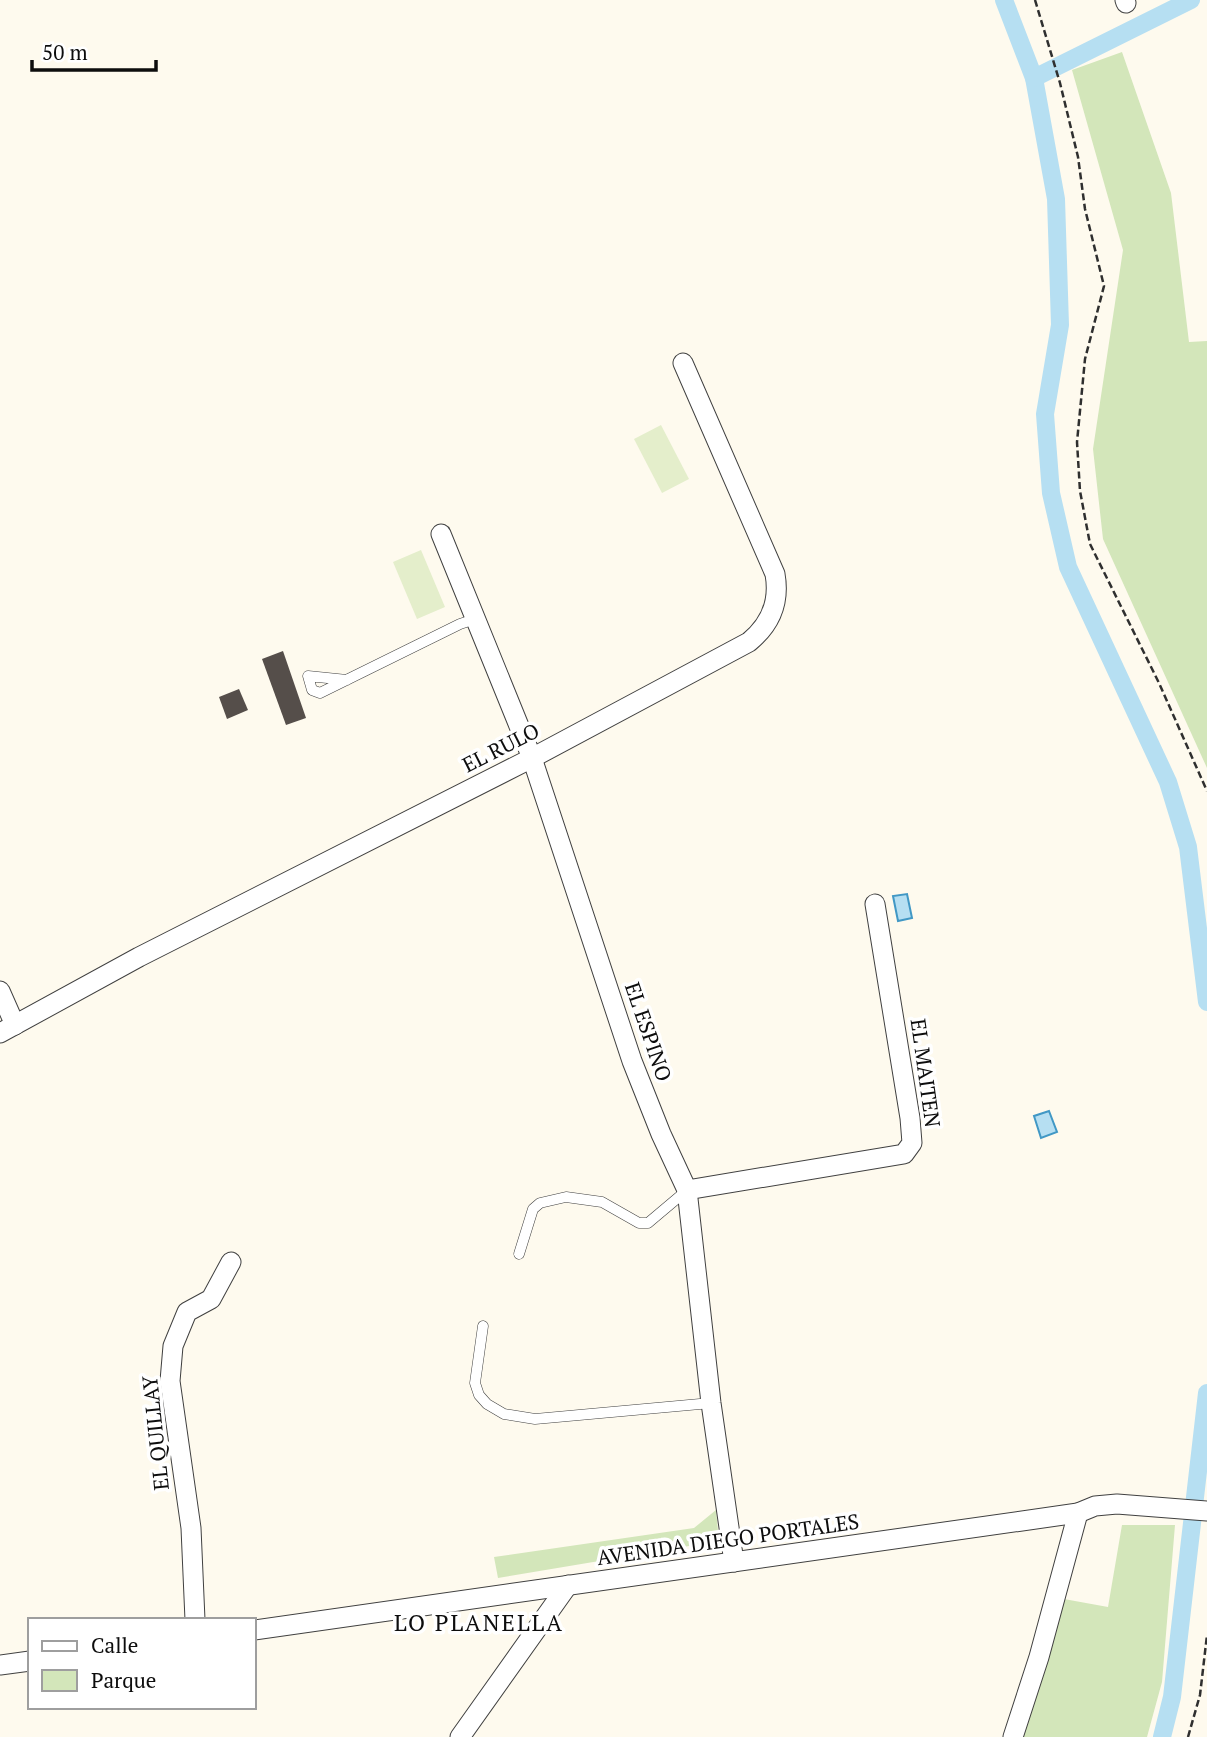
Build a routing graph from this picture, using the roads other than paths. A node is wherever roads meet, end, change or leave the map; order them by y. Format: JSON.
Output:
{"nodes":[{"id":1,"x":683,"y":363,"type":"dead end"},
{"id":2,"x":442,"y":534,"type":"dead end"},
{"id":3,"x":475,"y":619,"type":"junction"},
{"id":4,"x":347,"y":680,"type":"dead end"},
{"id":5,"x":532,"y":758,"type":"junction"},
{"id":6,"x":874,"y":904,"type":"dead end"},
{"id":7,"x":0,"y":991,"type":"edge"},
{"id":8,"x":8,"y":1029,"type":"edge"},
{"id":9,"x":687,"y":1190,"type":"junction"},
{"id":10,"x":519,"y":1254,"type":"dead end"},
{"id":11,"x":231,"y":1262,"type":"dead end"},
{"id":12,"x":483,"y":1326,"type":"dead end"},
{"id":13,"x":711,"y":1403,"type":"junction"},
{"id":14,"x":1207,"y":1511,"type":"edge"},
{"id":15,"x":1078,"y":1513,"type":"junction"},
{"id":16,"x":734,"y":1562,"type":"junction"},
{"id":17,"x":568,"y":1585,"type":"junction"},
{"id":18,"x":195,"y":1618,"type":"edge"},
{"id":19,"x":256,"y":1630,"type":"edge"},
{"id":20,"x":28,"y":1661,"type":"edge"},
{"id":21,"x":0,"y":1665,"type":"edge"},
{"id":22,"x":460,"y":1737,"type":"edge"},
{"id":23,"x":1013,"y":1737,"type":"edge"}],
"edges":[{"from":1,"to":5,"type":"street","name":"EL RULO"},
{"from":2,"to":3,"type":"street","name":"EL ESPINO"},
{"from":3,"to":4,"type":"lane"},
{"from":3,"to":5,"type":"street","name":"EL ESPINO"},
{"from":5,"to":8,"type":"street","name":"EL RULO"},
{"from":5,"to":9,"type":"street","name":"EL ESPINO"},
{"from":6,"to":9,"type":"street","name":"EL MAITEN"},
{"from":7,"to":8,"type":"street"},
{"from":9,"to":10,"type":"lane"},
{"from":9,"to":13,"type":"street","name":"EL ESPINO"},
{"from":11,"to":18,"type":"street","name":"EL QUILLAY"},
{"from":12,"to":13,"type":"lane"},
{"from":13,"to":16,"type":"street","name":"EL ESPINO"},
{"from":14,"to":15,"type":"street","name":"AVENIDA DIEGO PORTALES"},
{"from":15,"to":16,"type":"street","name":"AVENIDA DIEGO PORTALES"},
{"from":15,"to":23,"type":"street"},
{"from":16,"to":17,"type":"street","name":"AVENIDA DIEGO PORTALES"},
{"from":17,"to":19,"type":"street","name":"AVENIDA DIEGO PORTALES"},
{"from":17,"to":22,"type":"street"},
{"from":20,"to":21,"type":"street"}]}
